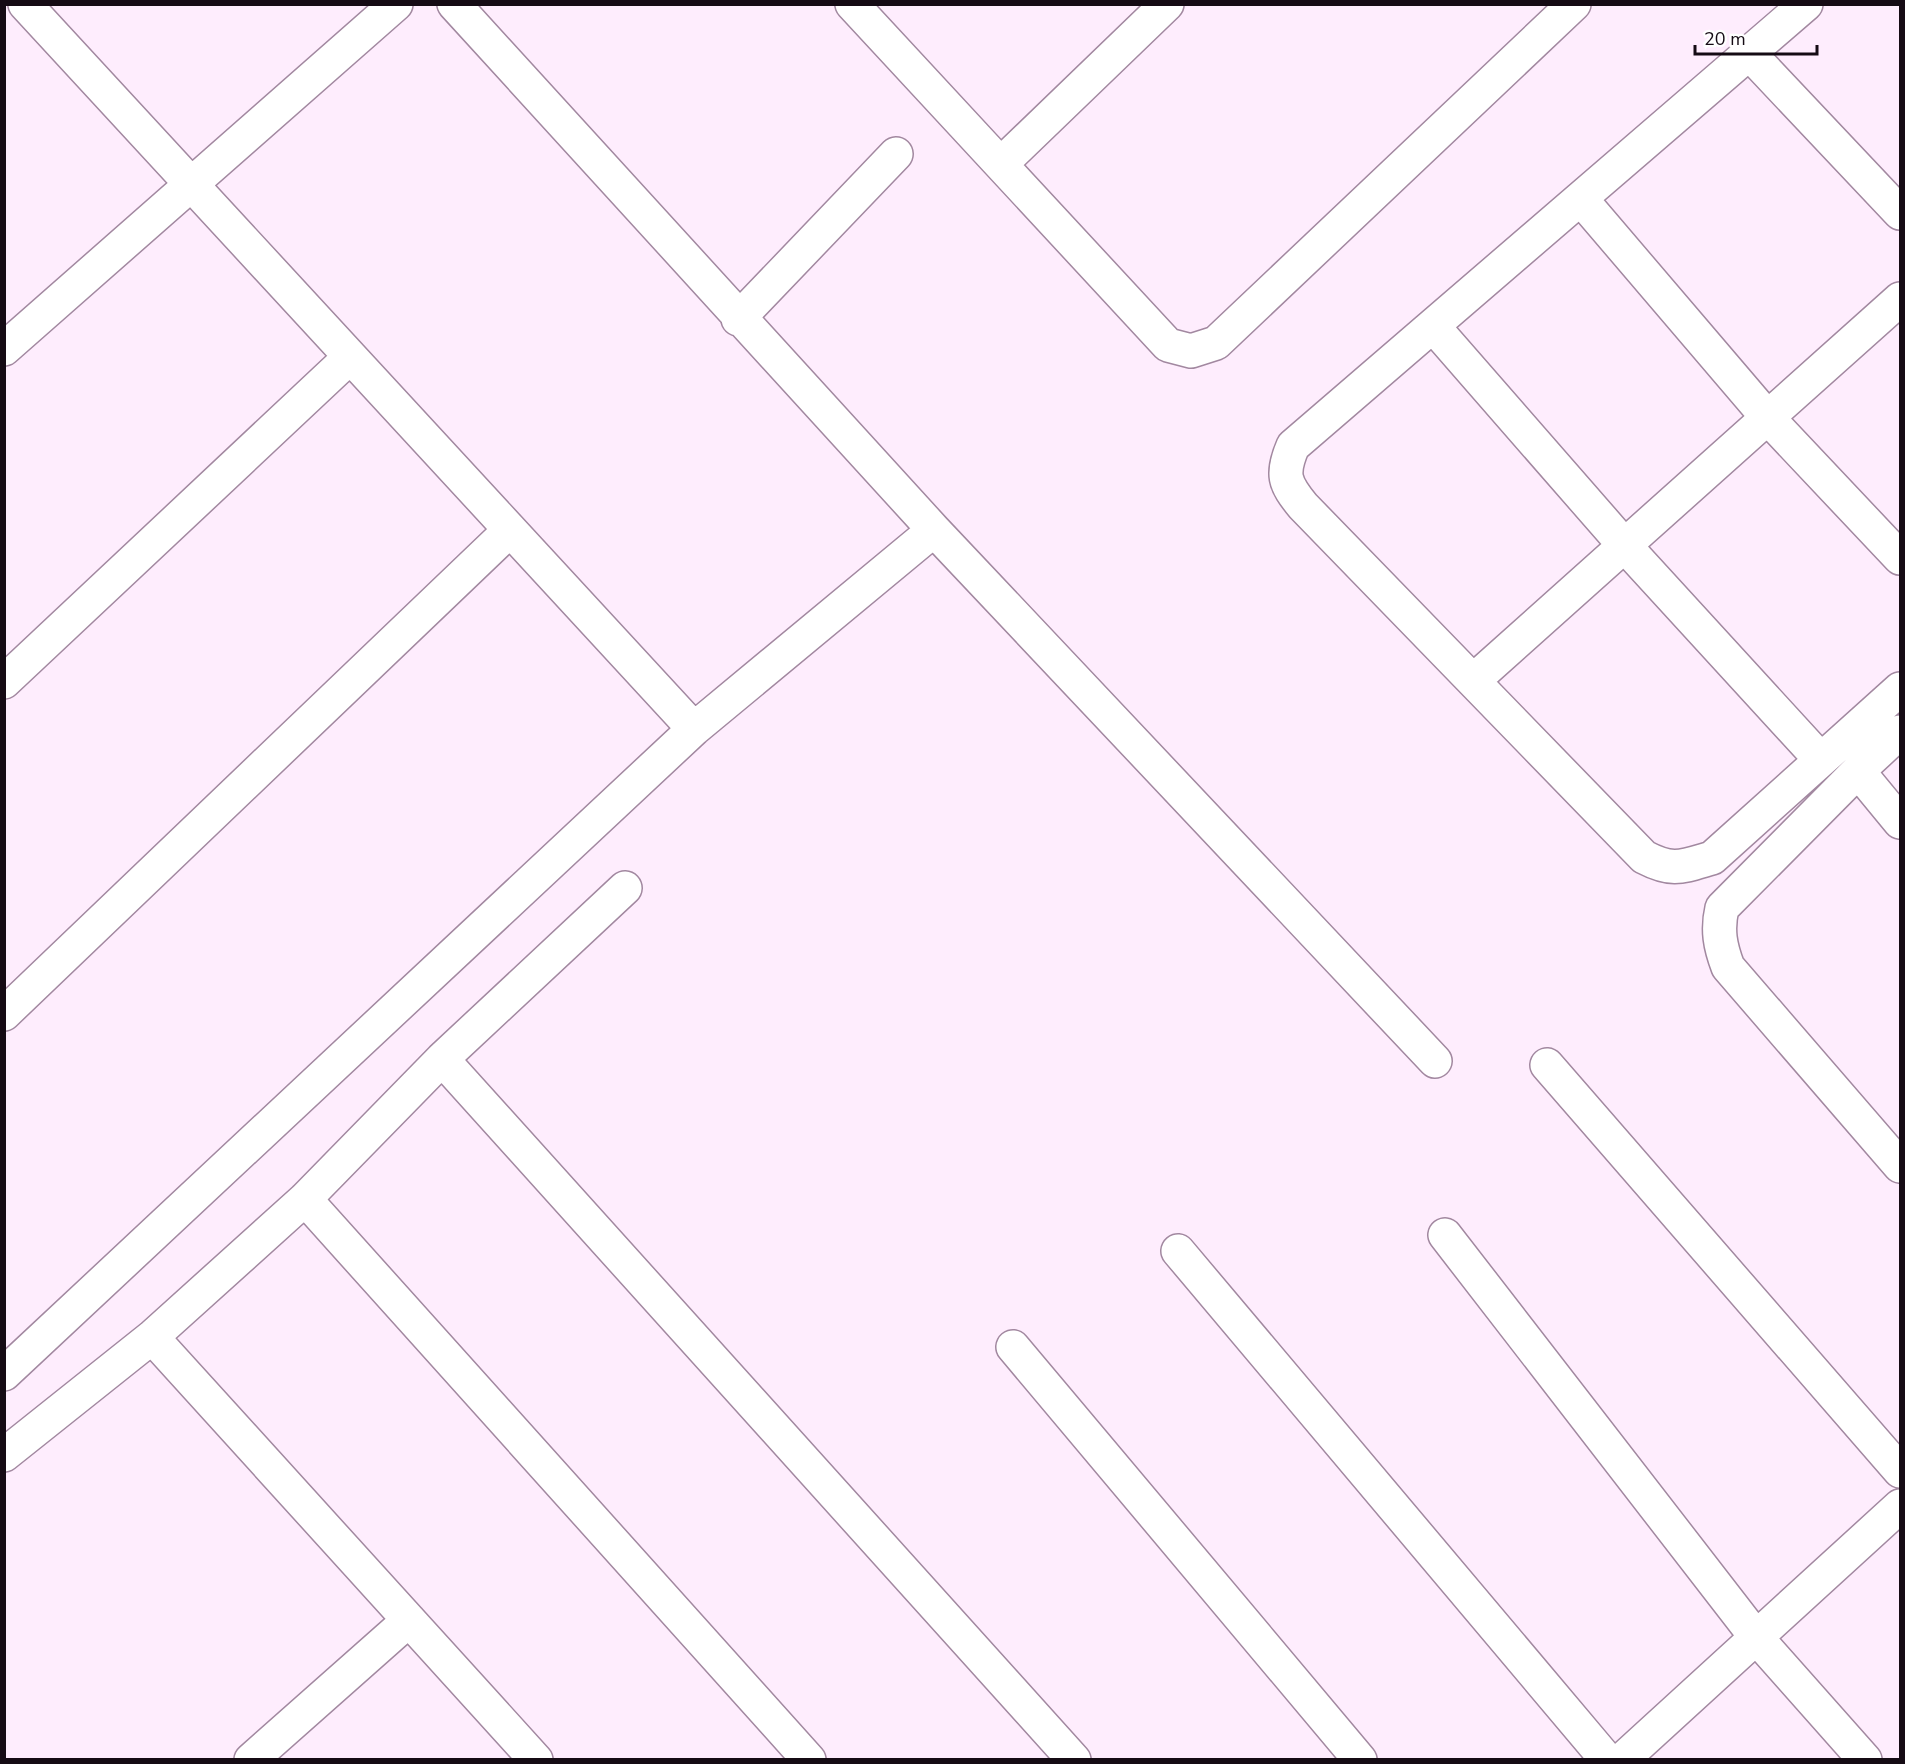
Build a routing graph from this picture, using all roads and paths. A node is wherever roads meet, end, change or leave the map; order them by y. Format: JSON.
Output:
{"nodes":[{"id":1,"x":25,"y":4,"type":"edge"},
{"id":2,"x":396,"y":4,"type":"edge"},
{"id":3,"x":454,"y":4,"type":"edge"},
{"id":4,"x":852,"y":4,"type":"edge"},
{"id":5,"x":1167,"y":4,"type":"edge"},
{"id":6,"x":1574,"y":4,"type":"edge"},
{"id":7,"x":1806,"y":4,"type":"edge"},
{"id":8,"x":1749,"y":53,"type":"junction"},
{"id":9,"x":896,"y":154,"type":"dead end"},
{"id":10,"x":1001,"y":164,"type":"junction"},
{"id":11,"x":191,"y":185,"type":"junction"},
{"id":12,"x":1581,"y":199,"type":"junction"},
{"id":13,"x":1900,"y":213,"type":"edge"},
{"id":14,"x":1900,"y":299,"type":"edge"},
{"id":15,"x":738,"y":318,"type":"junction"},
{"id":16,"x":1433,"y":326,"type":"junction"},
{"id":17,"x":4,"y":349,"type":"edge"},
{"id":18,"x":350,"y":357,"type":"junction"},
{"id":19,"x":1768,"y":418,"type":"junction"},
{"id":20,"x":510,"y":530,"type":"junction"},
{"id":21,"x":934,"y":530,"type":"junction"},
{"id":22,"x":1625,"y":546,"type":"junction"},
{"id":23,"x":1900,"y":558,"type":"edge"},
{"id":24,"x":1473,"y":681,"type":"junction"},
{"id":25,"x":4,"y":682,"type":"edge"},
{"id":26,"x":1900,"y":689,"type":"edge"},
{"id":27,"x":693,"y":729,"type":"junction"},
{"id":28,"x":1900,"y":732,"type":"edge"},
{"id":29,"x":1821,"y":760,"type":"junction"},
{"id":30,"x":1858,"y":771,"type":"junction"},
{"id":31,"x":1900,"y":822,"type":"edge"},
{"id":32,"x":625,"y":888,"type":"dead end"},
{"id":33,"x":4,"y":1014,"type":"edge"},
{"id":34,"x":442,"y":1059,"type":"junction"},
{"id":35,"x":1435,"y":1061,"type":"dead end"},
{"id":36,"x":1547,"y":1065,"type":"dead end"},
{"id":37,"x":1900,"y":1166,"type":"edge"},
{"id":38,"x":305,"y":1199,"type":"junction"},
{"id":39,"x":1445,"y":1235,"type":"dead end"},
{"id":40,"x":1178,"y":1251,"type":"dead end"},
{"id":41,"x":152,"y":1337,"type":"junction"},
{"id":42,"x":1013,"y":1347,"type":"dead end"},
{"id":43,"x":11,"y":1354,"type":"edge"},
{"id":44,"x":4,"y":1455,"type":"edge"},
{"id":45,"x":1900,"y":1471,"type":"edge"},
{"id":46,"x":1900,"y":1506,"type":"edge"},
{"id":47,"x":409,"y":1620,"type":"junction"},
{"id":48,"x":1756,"y":1637,"type":"junction"},
{"id":49,"x":251,"y":1760,"type":"edge"},
{"id":50,"x":536,"y":1760,"type":"edge"},
{"id":51,"x":809,"y":1760,"type":"edge"},
{"id":52,"x":1074,"y":1760,"type":"edge"},
{"id":53,"x":1360,"y":1760,"type":"edge"},
{"id":54,"x":1607,"y":1760,"type":"edge"},
{"id":55,"x":1622,"y":1760,"type":"edge"},
{"id":56,"x":1865,"y":1760,"type":"edge"}],
"edges":[{"from":1,"to":11,"type":"street"},
{"from":2,"to":11,"type":"street"},
{"from":3,"to":15,"type":"street"},
{"from":4,"to":10,"type":"street"},
{"from":5,"to":10,"type":"street"},
{"from":6,"to":10,"type":"street"},
{"from":7,"to":8,"type":"street"},
{"from":8,"to":12,"type":"street"},
{"from":8,"to":13,"type":"street"},
{"from":9,"to":15,"type":"street"},
{"from":11,"to":17,"type":"street"},
{"from":11,"to":18,"type":"street"},
{"from":12,"to":16,"type":"street"},
{"from":12,"to":19,"type":"street"},
{"from":14,"to":19,"type":"street"},
{"from":15,"to":21,"type":"street"},
{"from":16,"to":22,"type":"street"},
{"from":16,"to":24,"type":"street"},
{"from":18,"to":20,"type":"street"},
{"from":18,"to":25,"type":"street"},
{"from":19,"to":22,"type":"street"},
{"from":19,"to":23,"type":"street"},
{"from":20,"to":27,"type":"street"},
{"from":20,"to":33,"type":"street"},
{"from":21,"to":27,"type":"street"},
{"from":21,"to":35,"type":"street"},
{"from":22,"to":24,"type":"street"},
{"from":22,"to":29,"type":"street"},
{"from":24,"to":29,"type":"street"},
{"from":26,"to":29,"type":"street"},
{"from":27,"to":43,"type":"street"},
{"from":28,"to":30,"type":"street"},
{"from":30,"to":31,"type":"street"},
{"from":30,"to":37,"type":"street"},
{"from":32,"to":34,"type":"street"},
{"from":34,"to":38,"type":"street"},
{"from":34,"to":52,"type":"street"},
{"from":36,"to":45,"type":"street"},
{"from":38,"to":41,"type":"street"},
{"from":38,"to":51,"type":"street"},
{"from":39,"to":48,"type":"street"},
{"from":40,"to":54,"type":"street"},
{"from":41,"to":44,"type":"street"},
{"from":41,"to":47,"type":"street"},
{"from":42,"to":53,"type":"street"},
{"from":46,"to":48,"type":"street"},
{"from":47,"to":49,"type":"street"},
{"from":47,"to":50,"type":"street"},
{"from":48,"to":55,"type":"street"},
{"from":48,"to":56,"type":"street"}]}
